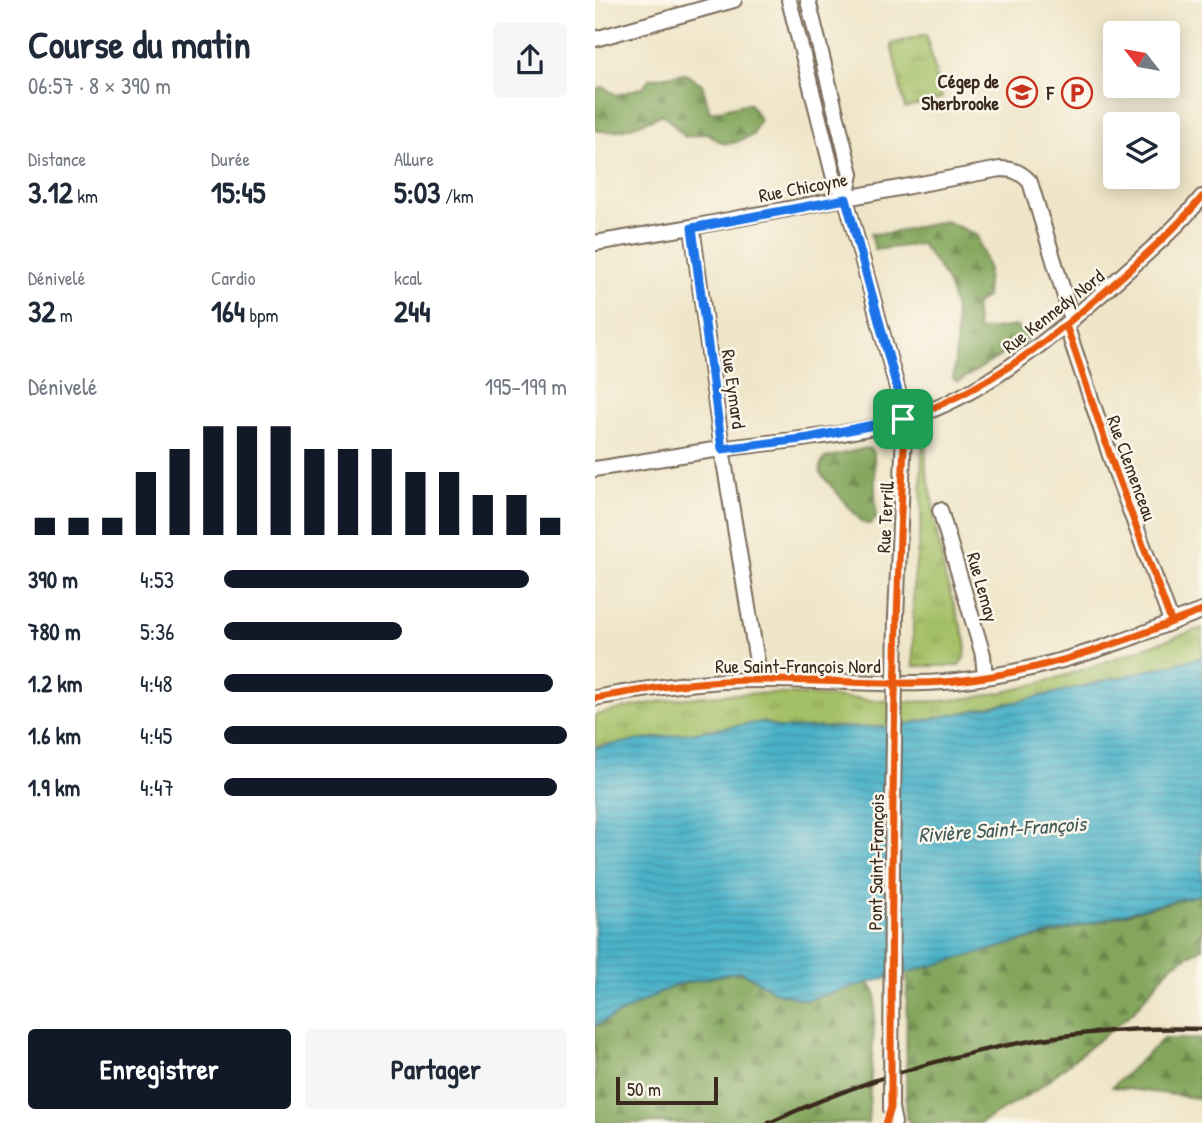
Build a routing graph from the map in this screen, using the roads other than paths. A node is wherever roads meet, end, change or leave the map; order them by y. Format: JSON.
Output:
{"nodes":[{"id":1,"x":734,"y":0,"type":"edge"},
{"id":2,"x":789,"y":0,"type":"edge"},
{"id":3,"x":808,"y":0,"type":"edge"},
{"id":4,"x":595,"y":38,"type":"edge"},
{"id":5,"x":1018,"y":172,"type":"joint"},
{"id":6,"x":1202,"y":197,"type":"edge"},
{"id":7,"x":846,"y":199,"type":"junction"},
{"id":8,"x":692,"y":228,"type":"junction"},
{"id":9,"x":595,"y":243,"type":"edge"},
{"id":10,"x":1069,"y":323,"type":"junction"},
{"id":11,"x":903,"y":419,"type":"junction"},
{"id":12,"x":722,"y":449,"type":"junction"},
{"id":13,"x":595,"y":469,"type":"edge"},
{"id":14,"x":940,"y":510,"type":"dead end"},
{"id":15,"x":1202,"y":611,"type":"edge"},
{"id":16,"x":896,"y":617,"type":"joint"},
{"id":17,"x":1171,"y":621,"type":"junction"},
{"id":18,"x":985,"y":677,"type":"junction"},
{"id":19,"x":760,"y":680,"type":"junction"},
{"id":20,"x":595,"y":698,"type":"edge"},
{"id":21,"x":891,"y":1118,"type":"edge"}],
"edges":[{"from":1,"to":4,"type":"street"},
{"from":2,"to":7,"type":"street","name":"Rue Terrill"},
{"from":3,"to":7,"type":"street","name":"Rue Terrill"},
{"from":5,"to":7,"type":"street","name":"Rue Chicoyne"},
{"from":5,"to":10,"type":"street","name":"Rue Clemenceau"},
{"from":6,"to":10,"type":"street","name":"Rue Kennedy Nord"},
{"from":7,"to":8,"type":"street","name":"Rue Chicoyne"},
{"from":7,"to":11,"type":"street","name":"Rue Terrill"},
{"from":8,"to":9,"type":"street","name":"Rue Chicoyne"},
{"from":8,"to":12,"type":"street","name":"Rue Eymard"},
{"from":10,"to":11,"type":"street","name":"Rue Kennedy Nord"},
{"from":10,"to":17,"type":"street","name":"Rue Clemenceau"},
{"from":11,"to":12,"type":"street","name":"Rue Kennedy Nord"},
{"from":11,"to":16,"type":"street","name":"Rue Terrill"},
{"from":12,"to":13,"type":"street","name":"Rue Kennedy Nord"},
{"from":12,"to":19,"type":"street","name":"Rue Eymard"},
{"from":14,"to":18,"type":"street","name":"Rue Lemay"},
{"from":15,"to":17,"type":"street","name":"Rue Saint-François Nord"},
{"from":16,"to":21,"type":"street","name":"Pont Saint-François","bridge":true},
{"from":17,"to":18,"type":"street","name":"Rue Saint-François Nord"},
{"from":18,"to":19,"type":"street","name":"Rue Saint-François Nord"},
{"from":19,"to":20,"type":"street","name":"Rue Saint-François Nord"}]}
